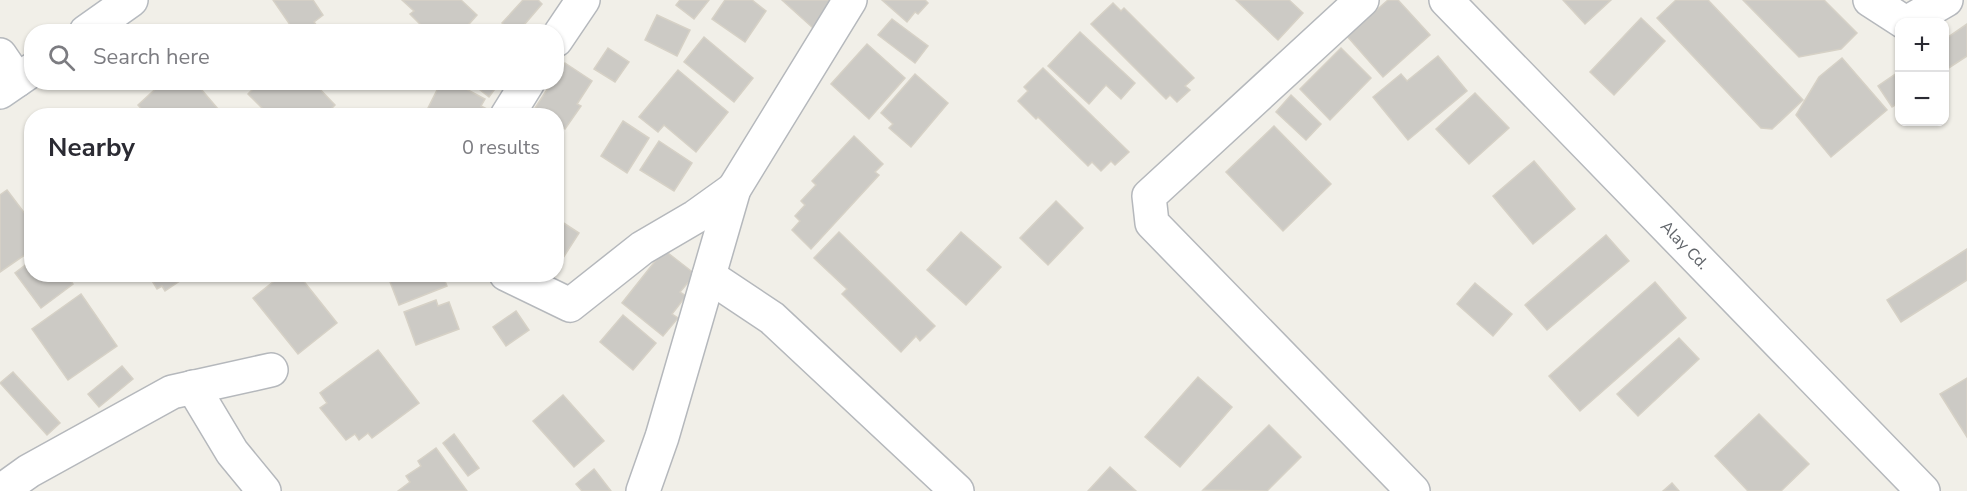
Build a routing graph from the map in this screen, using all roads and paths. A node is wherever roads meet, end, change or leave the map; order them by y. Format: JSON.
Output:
{"nodes":[{"id":1,"x":131,"y":0,"type":"edge"},
{"id":2,"x":583,"y":0,"type":"edge"},
{"id":3,"x":850,"y":0,"type":"edge"},
{"id":4,"x":1362,"y":0,"type":"edge"},
{"id":5,"x":1446,"y":0,"type":"edge"},
{"id":6,"x":1870,"y":0,"type":"edge"},
{"id":7,"x":1946,"y":0,"type":"edge"},
{"id":8,"x":1899,"y":18,"type":"edge"},
{"id":9,"x":1913,"y":18,"type":"edge"},
{"id":10,"x":97,"y":24,"type":"edge"},
{"id":11,"x":564,"y":28,"type":"edge"},
{"id":12,"x":523,"y":90,"type":"edge"},
{"id":13,"x":512,"y":108,"type":"edge"},
{"id":14,"x":734,"y":189,"type":"junction"},
{"id":15,"x":709,"y":276,"type":"junction"},
{"id":16,"x":523,"y":282,"type":"edge"},
{"id":17,"x":271,"y":370,"type":"dead end"},
{"id":18,"x":193,"y":387,"type":"junction"},
{"id":19,"x":1,"y":491,"type":"edge"},
{"id":20,"x":264,"y":491,"type":"edge"},
{"id":21,"x":643,"y":491,"type":"edge"},
{"id":22,"x":957,"y":491,"type":"edge"},
{"id":23,"x":1413,"y":491,"type":"edge"},
{"id":24,"x":1923,"y":491,"type":"edge"}],
"edges":[{"from":1,"to":10,"type":"street"},
{"from":2,"to":11,"type":"street"},
{"from":3,"to":14,"type":"street"},
{"from":4,"to":23,"type":"street"},
{"from":5,"to":24,"type":"street","name":"Alay Cd."},
{"from":6,"to":8,"type":"street"},
{"from":7,"to":9,"type":"street"},
{"from":12,"to":13,"type":"street"},
{"from":14,"to":15,"type":"street"},
{"from":14,"to":16,"type":"street"},
{"from":15,"to":21,"type":"street"},
{"from":15,"to":22,"type":"street"},
{"from":17,"to":18,"type":"street"},
{"from":18,"to":19,"type":"street"},
{"from":18,"to":20,"type":"street"}]}
